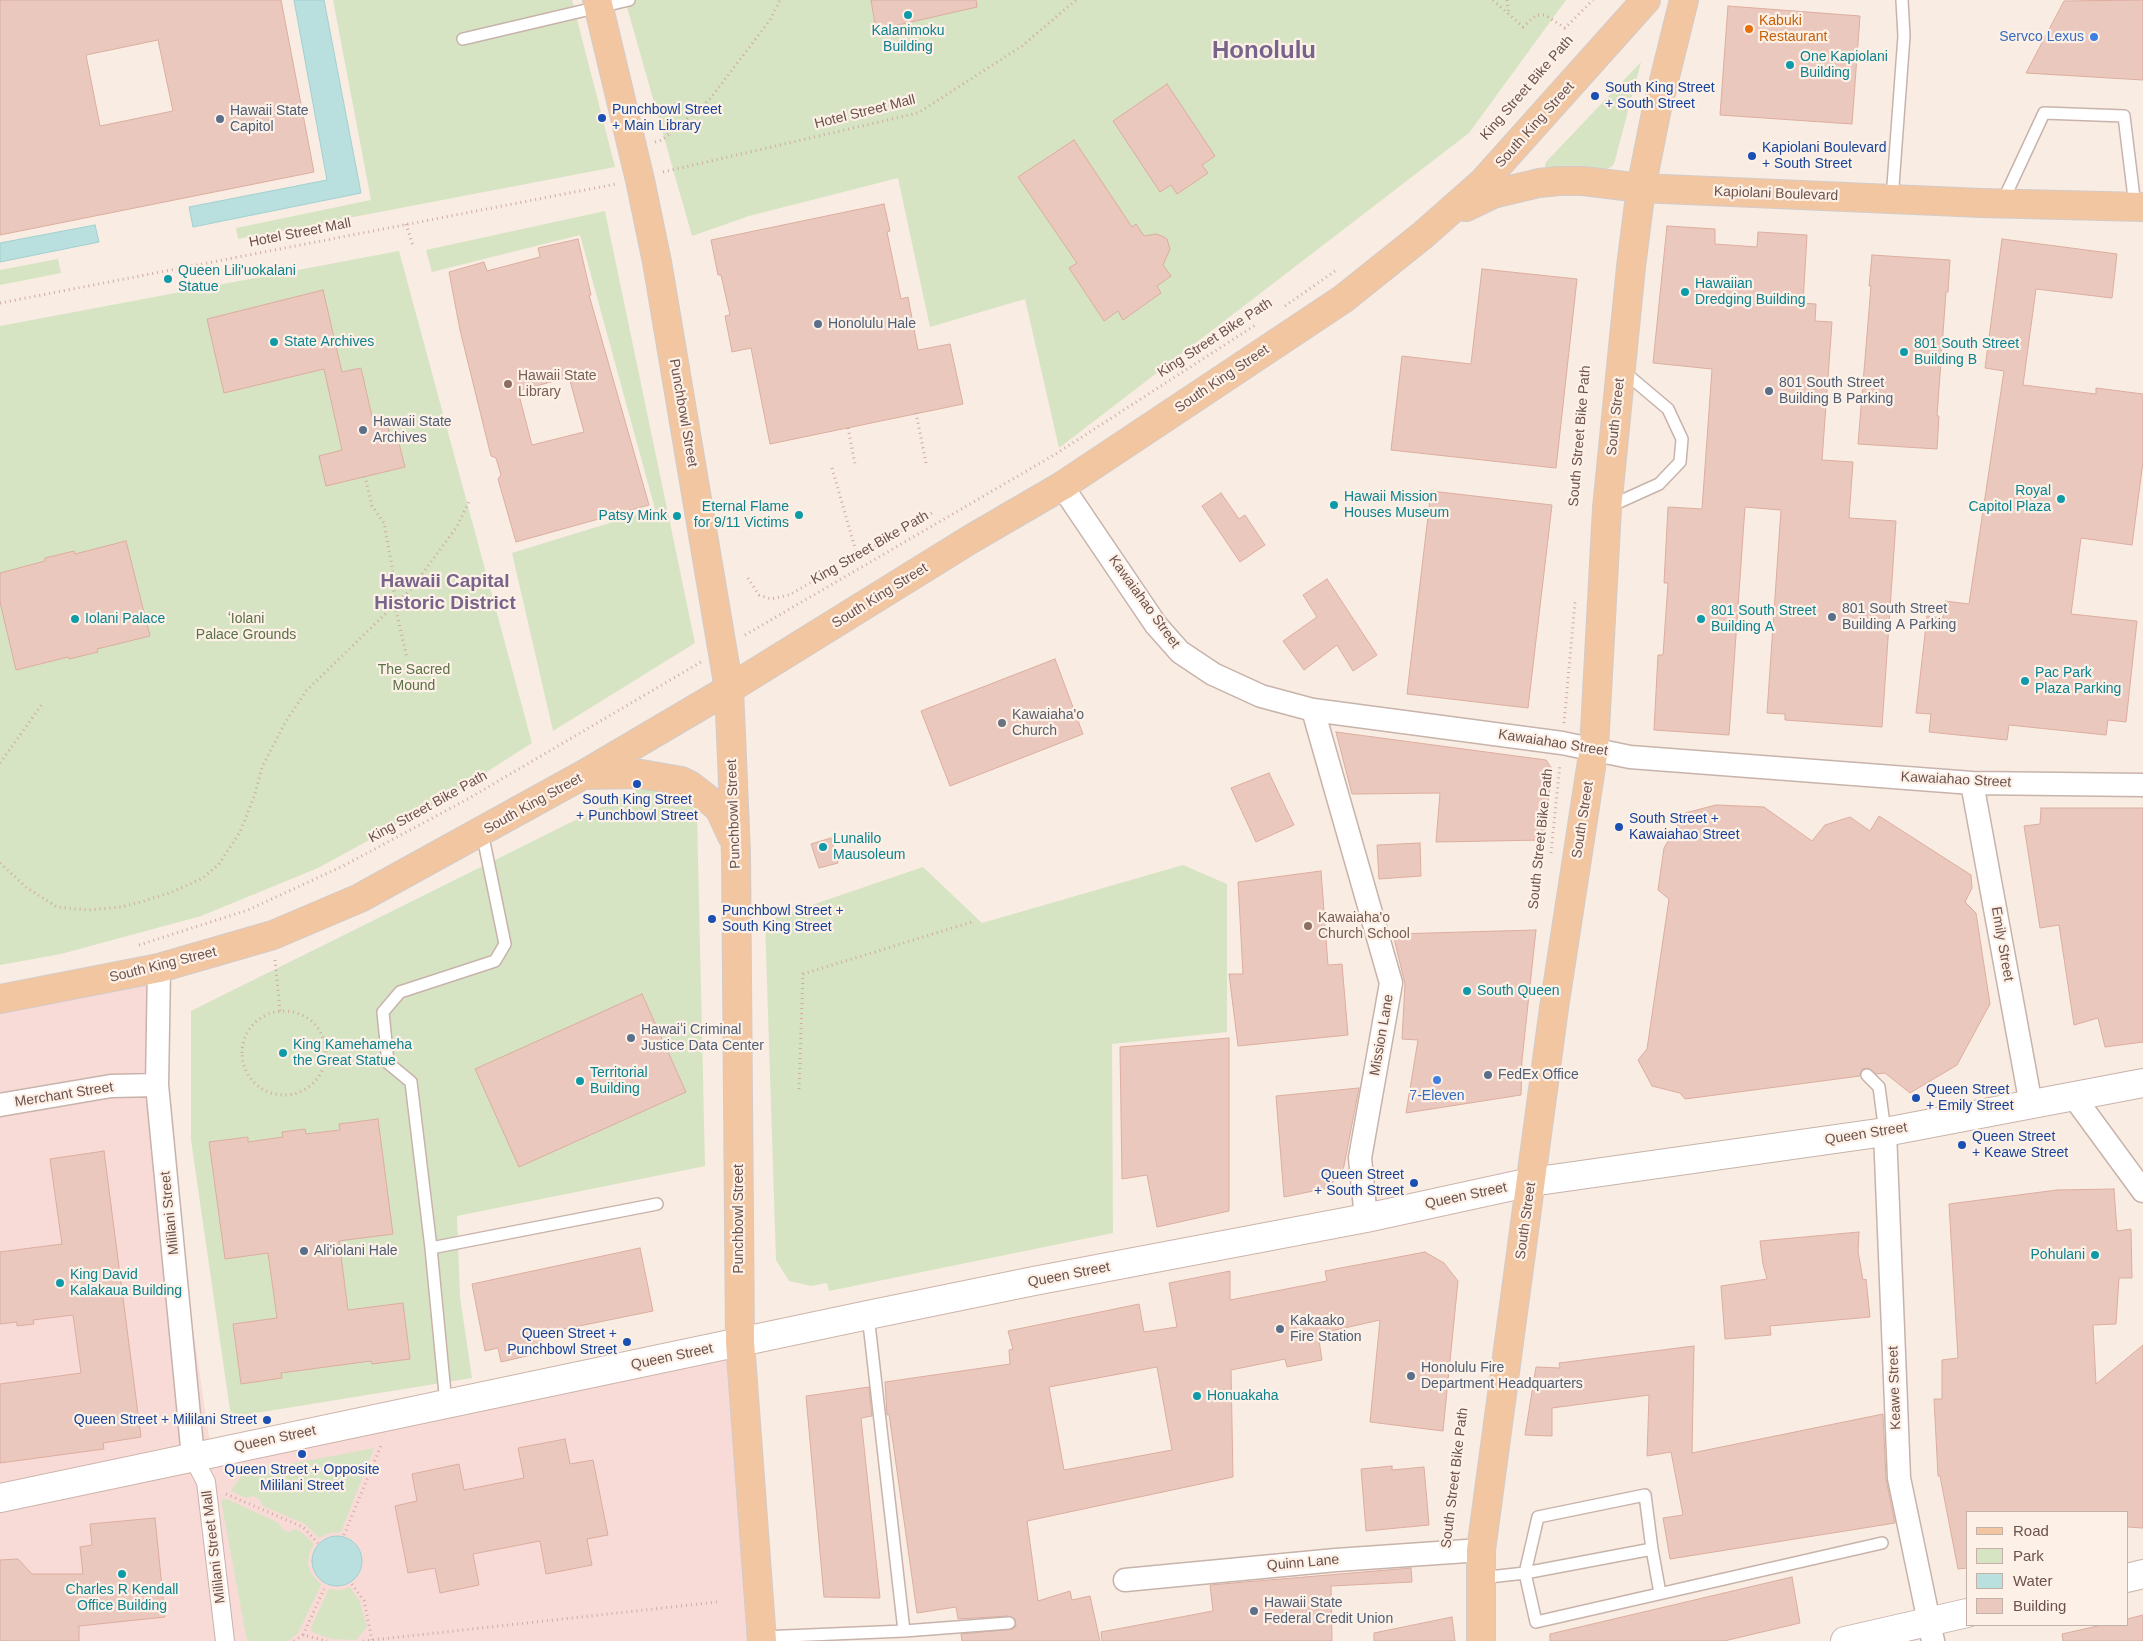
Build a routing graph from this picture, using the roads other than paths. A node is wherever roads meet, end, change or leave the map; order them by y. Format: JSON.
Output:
{"nodes":[{"id":1,"x":629,"y":0,"type":"edge"},
{"id":2,"x":1646,"y":0,"type":"edge"},
{"id":3,"x":1684,"y":0,"type":"edge"},
{"id":4,"x":1902,"y":0,"type":"edge"},
{"id":5,"x":598,"y":4,"type":"edge"},
{"id":6,"x":463,"y":40,"type":"dead end"},
{"id":7,"x":1641,"y":188,"type":"junction"},
{"id":8,"x":1892,"y":199,"type":"junction"},
{"id":9,"x":2002,"y":203,"type":"junction"},
{"id":10,"x":2139,"y":206,"type":"edge"},
{"id":11,"x":1423,"y":236,"type":"junction"},
{"id":12,"x":1622,"y":370,"type":"junction"},
{"id":13,"x":1062,"y":486,"type":"junction"},
{"id":14,"x":1607,"y":508,"type":"junction"},
{"id":15,"x":729,"y":689,"type":"junction"},
{"id":16,"x":1313,"y":710,"type":"junction"},
{"id":17,"x":1594,"y":748,"type":"junction"},
{"id":18,"x":583,"y":775,"type":"junction"},
{"id":19,"x":1972,"y":783,"type":"junction"},
{"id":20,"x":2143,"y":784,"type":"edge"},
{"id":21,"x":482,"y":832,"type":"junction"},
{"id":22,"x":735,"y":844,"type":"junction"},
{"id":23,"x":159,"y":968,"type":"junction"},
{"id":24,"x":0,"y":999,"type":"edge"},
{"id":25,"x":1867,"y":1075,"type":"dead end"},
{"id":26,"x":2143,"y":1083,"type":"edge"},
{"id":27,"x":157,"y":1086,"type":"junction"},
{"id":28,"x":2074,"y":1097,"type":"junction"},
{"id":29,"x":2031,"y":1104,"type":"junction"},
{"id":30,"x":0,"y":1105,"type":"edge"},
{"id":31,"x":1885,"y":1132,"type":"junction"},
{"id":32,"x":1532,"y":1182,"type":"junction"},
{"id":33,"x":2143,"y":1191,"type":"edge"},
{"id":34,"x":657,"y":1204,"type":"dead end"},
{"id":35,"x":1366,"y":1218,"type":"junction"},
{"id":36,"x":430,"y":1248,"type":"junction"},
{"id":37,"x":868,"y":1315,"type":"junction"},
{"id":38,"x":740,"y":1342,"type":"junction"},
{"id":39,"x":446,"y":1405,"type":"junction"},
{"id":40,"x":193,"y":1456,"type":"junction"},
{"id":41,"x":0,"y":1498,"type":"edge"},
{"id":42,"x":1882,"y":1543,"type":"dead end"},
{"id":43,"x":1652,"y":1549,"type":"junction"},
{"id":44,"x":1480,"y":1550,"type":"junction"},
{"id":45,"x":1525,"y":1573,"type":"junction"},
{"id":46,"x":2143,"y":1574,"type":"edge"},
{"id":47,"x":1479,"y":1578,"type":"junction"},
{"id":48,"x":2128,"y":1578,"type":"edge"},
{"id":49,"x":1125,"y":1580,"type":"dead end"},
{"id":50,"x":1660,"y":1593,"type":"junction"},
{"id":51,"x":1966,"y":1614,"type":"edge"},
{"id":52,"x":1009,"y":1623,"type":"dead end"},
{"id":53,"x":904,"y":1631,"type":"junction"},
{"id":54,"x":1931,"y":1631,"type":"edge"},
{"id":55,"x":762,"y":1639,"type":"edge"},
{"id":56,"x":225,"y":1641,"type":"edge"},
{"id":57,"x":1481,"y":1641,"type":"edge"},
{"id":58,"x":1845,"y":1641,"type":"edge"}],
"edges":[{"from":1,"to":5,"type":"lane"},
{"from":2,"to":11,"type":"main road","name":"South King Street"},
{"from":3,"to":7,"type":"main road","name":"South Street"},
{"from":4,"to":8,"type":"lane"},
{"from":5,"to":6,"type":"lane"},
{"from":5,"to":15,"type":"main road","name":"Punchbowl Street"},
{"from":7,"to":8,"type":"main road","name":"Kapiolani Boulevard"},
{"from":7,"to":11,"type":"main road","name":"Kapiolani Boulevard"},
{"from":7,"to":12,"type":"main road","name":"South Street"},
{"from":8,"to":9,"type":"main road","name":"Kapiolani Boulevard"},
{"from":9,"to":10,"type":"main road","name":"Kapiolani Boulevard"},
{"from":9,"to":10,"type":"lane"},
{"from":11,"to":13,"type":"main road","name":"South King Street"},
{"from":12,"to":14,"type":"main road","name":"South Street"},
{"from":12,"to":14,"type":"lane"},
{"from":13,"to":15,"type":"main road","name":"South King Street"},
{"from":13,"to":16,"type":"street","name":"Kawaiahao Street"},
{"from":14,"to":17,"type":"main road","name":"South Street"},
{"from":15,"to":18,"type":"main road","name":"South King Street"},
{"from":15,"to":22,"type":"main road","name":"Punchbowl Street"},
{"from":16,"to":17,"type":"street","name":"Kawaiahao Street"},
{"from":16,"to":35,"type":"street","name":"Mission Lane"},
{"from":17,"to":19,"type":"street","name":"Kawaiahao Street"},
{"from":17,"to":32,"type":"main road","name":"South Street"},
{"from":18,"to":21,"type":"main road","name":"South King Street"},
{"from":18,"to":22,"type":"main road"},
{"from":19,"to":20,"type":"street","name":"Kawaiahao Street"},
{"from":19,"to":29,"type":"street","name":"Emily Street"},
{"from":21,"to":23,"type":"main road","name":"South King Street"},
{"from":21,"to":36,"type":"lane"},
{"from":22,"to":38,"type":"main road","name":"Punchbowl Street"},
{"from":23,"to":24,"type":"main road","name":"South King Street"},
{"from":23,"to":27,"type":"street","name":"Mililani Street"},
{"from":25,"to":31,"type":"lane"},
{"from":26,"to":28,"type":"main road","name":"Queen Street"},
{"from":27,"to":30,"type":"street","name":"Merchant Street"},
{"from":27,"to":40,"type":"street","name":"Mililani Street"},
{"from":28,"to":29,"type":"main road","name":"Queen Street"},
{"from":28,"to":33,"type":"street"},
{"from":29,"to":31,"type":"main road","name":"Queen Street"},
{"from":31,"to":32,"type":"main road","name":"Queen Street"},
{"from":31,"to":54,"type":"street","name":"Keawe Street"},
{"from":32,"to":35,"type":"main road","name":"Queen Street"},
{"from":32,"to":44,"type":"main road","name":"South Street"},
{"from":34,"to":36,"type":"lane"},
{"from":35,"to":37,"type":"main road","name":"Queen Street"},
{"from":36,"to":39,"type":"lane"},
{"from":37,"to":38,"type":"main road","name":"Queen Street"},
{"from":37,"to":53,"type":"lane"},
{"from":38,"to":39,"type":"main road","name":"Queen Street"},
{"from":38,"to":55,"type":"main road","name":"Punchbowl Street"},
{"from":39,"to":40,"type":"main road","name":"Queen Street"},
{"from":40,"to":41,"type":"main road","name":"Queen Street"},
{"from":40,"to":56,"type":"street","name":"Mililani Street Mall"},
{"from":42,"to":50,"type":"lane"},
{"from":43,"to":45,"type":"lane"},
{"from":43,"to":45,"type":"lane"},
{"from":43,"to":50,"type":"lane"},
{"from":44,"to":47,"type":"main road","name":"South Street"},
{"from":44,"to":49,"type":"street","name":"Quinn Lane"},
{"from":45,"to":47,"type":"lane"},
{"from":45,"to":50,"type":"lane"},
{"from":46,"to":48,"type":"main road"},
{"from":47,"to":57,"type":"main road","name":"South Street"},
{"from":51,"to":54,"type":"main road"},
{"from":52,"to":53,"type":"lane"},
{"from":53,"to":55,"type":"lane"},
{"from":54,"to":58,"type":"main road"}]}
